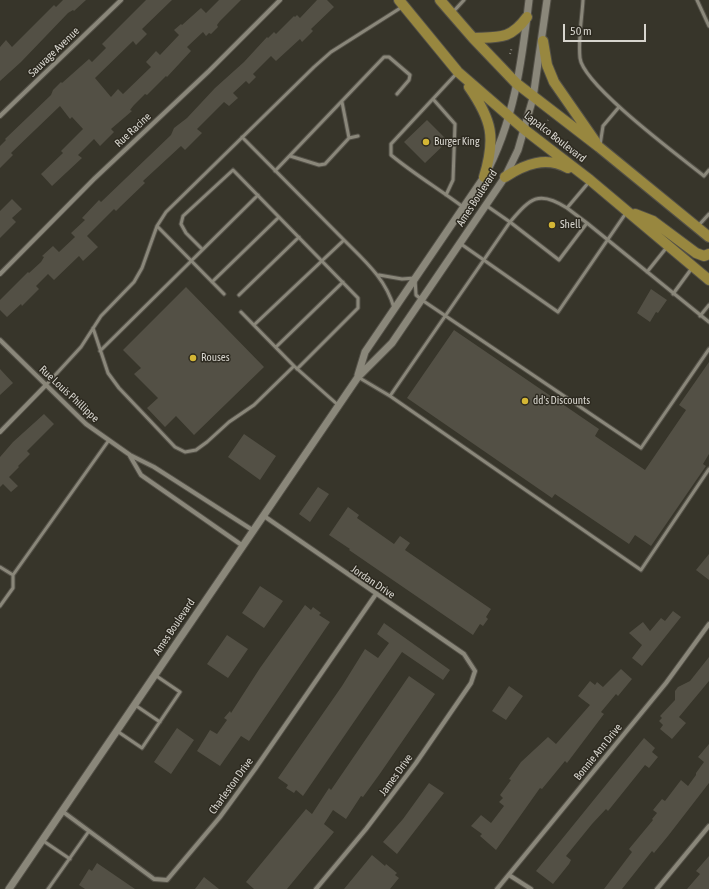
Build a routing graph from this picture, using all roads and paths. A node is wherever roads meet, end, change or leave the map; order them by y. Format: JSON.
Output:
{"nodes":[{"id":1,"x":121,"y":0,"type":"edge"},
{"id":2,"x":280,"y":0,"type":"edge"},
{"id":3,"x":440,"y":0,"type":"edge"},
{"id":4,"x":464,"y":0,"type":"edge"},
{"id":5,"x":529,"y":0,"type":"edge"},
{"id":6,"x":547,"y":0,"type":"edge"},
{"id":7,"x":583,"y":0,"type":"edge"},
{"id":8,"x":696,"y":0,"type":"edge"},
{"id":9,"x":401,"y":3,"type":"edge"},
{"id":10,"x":452,"y":14,"type":"junction"},
{"id":11,"x":527,"y":17,"type":"junction"},
{"id":12,"x":709,"y":26,"type":"edge"},
{"id":13,"x":473,"y":38,"type":"junction"},
{"id":14,"x":543,"y":41,"type":"junction"},
{"id":15,"x":512,"y":47,"type":"dead end"},
{"id":16,"x":510,"y":54,"type":"dead end"},
{"id":17,"x":458,"y":72,"type":"junction"},
{"id":18,"x":516,"y":84,"type":"junction"},
{"id":19,"x":397,"y":94,"type":"dead end"},
{"id":20,"x":533,"y":98,"type":"junction"},
{"id":21,"x":433,"y":99,"type":"junction"},
{"id":22,"x":342,"y":102,"type":"junction"},
{"id":23,"x":619,"y":107,"type":"junction"},
{"id":24,"x":0,"y":116,"type":"edge"},
{"id":25,"x":510,"y":117,"type":"junction"},
{"id":26,"x":548,"y":120,"type":"dead end"},
{"id":27,"x":543,"y":127,"type":"dead end"},
{"id":28,"x":525,"y":130,"type":"junction"},
{"id":29,"x":358,"y":136,"type":"dead end"},
{"id":30,"x":242,"y":137,"type":"junction"},
{"id":31,"x":349,"y":138,"type":"junction"},
{"id":32,"x":599,"y":147,"type":"junction"},
{"id":33,"x":290,"y":156,"type":"junction"},
{"id":34,"x":709,"y":170,"type":"edge"},
{"id":35,"x":275,"y":171,"type":"junction"},
{"id":36,"x":484,"y":177,"type":"junction"},
{"id":37,"x":505,"y":177,"type":"junction"},
{"id":38,"x":590,"y":180,"type":"junction"},
{"id":39,"x":258,"y":195,"type":"junction"},
{"id":40,"x":446,"y":195,"type":"junction"},
{"id":41,"x":487,"y":206,"type":"junction"},
{"id":42,"x":464,"y":207,"type":"junction"},
{"id":43,"x":567,"y":208,"type":"junction"},
{"id":44,"x":628,"y":211,"type":"junction"},
{"id":45,"x":709,"y":214,"type":"edge"},
{"id":46,"x":279,"y":217,"type":"junction"},
{"id":47,"x":510,"y":222,"type":"junction"},
{"id":48,"x":587,"y":223,"type":"junction"},
{"id":49,"x":157,"y":226,"type":"junction"},
{"id":50,"x":697,"y":228,"type":"junction"},
{"id":51,"x":299,"y":237,"type":"junction"},
{"id":52,"x":709,"y":238,"type":"edge"},
{"id":53,"x":344,"y":240,"type":"junction"},
{"id":54,"x":606,"y":240,"type":"junction"},
{"id":55,"x":461,"y":244,"type":"junction"},
{"id":56,"x":668,"y":245,"type":"junction"},
{"id":57,"x":202,"y":249,"type":"junction"},
{"id":58,"x":709,"y":254,"type":"edge"},
{"id":59,"x":191,"y":260,"type":"junction"},
{"id":60,"x":484,"y":260,"type":"junction"},
{"id":61,"x":323,"y":262,"type":"junction"},
{"id":62,"x":693,"y":266,"type":"junction"},
{"id":63,"x":647,"y":272,"type":"junction"},
{"id":64,"x":0,"y":274,"type":"edge"},
{"id":65,"x":379,"y":275,"type":"junction"},
{"id":66,"x":415,"y":278,"type":"junction"},
{"id":67,"x":709,"y":280,"type":"edge"},
{"id":68,"x":212,"y":282,"type":"junction"},
{"id":69,"x":343,"y":282,"type":"junction"},
{"id":70,"x":224,"y":294,"type":"dead end"},
{"id":71,"x":673,"y":294,"type":"junction"},
{"id":72,"x":239,"y":295,"type":"dead end"},
{"id":73,"x":422,"y":300,"type":"junction"},
{"id":74,"x":709,"y":304,"type":"edge"},
{"id":75,"x":394,"y":308,"type":"junction"},
{"id":76,"x":241,"y":312,"type":"dead end"},
{"id":77,"x":446,"y":316,"type":"junction"},
{"id":78,"x":700,"y":316,"type":"junction"},
{"id":79,"x":709,"y":322,"type":"edge"},
{"id":80,"x":254,"y":325,"type":"junction"},
{"id":81,"x":93,"y":328,"type":"junction"},
{"id":82,"x":0,"y":340,"type":"edge"},
{"id":83,"x":276,"y":347,"type":"junction"},
{"id":84,"x":709,"y":349,"type":"edge"},
{"id":85,"x":100,"y":351,"type":"junction"},
{"id":86,"x":296,"y":367,"type":"junction"},
{"id":87,"x":358,"y":377,"type":"junction"},
{"id":88,"x":46,"y":385,"type":"junction"},
{"id":89,"x":390,"y":396,"type":"junction"},
{"id":90,"x":338,"y":406,"type":"junction"},
{"id":91,"x":0,"y":432,"type":"edge"},
{"id":92,"x":109,"y":440,"type":"junction"},
{"id":93,"x":130,"y":455,"type":"junction"},
{"id":94,"x":709,"y":470,"type":"edge"},
{"id":95,"x":264,"y":516,"type":"junction"},
{"id":96,"x":254,"y":531,"type":"junction"},
{"id":97,"x":243,"y":546,"type":"junction"},
{"id":98,"x":0,"y":567,"type":"edge"},
{"id":99,"x":13,"y":575,"type":"junction"},
{"id":100,"x":376,"y":594,"type":"junction"},
{"id":101,"x":0,"y":606,"type":"edge"},
{"id":102,"x":709,"y":624,"type":"edge"},
{"id":103,"x":471,"y":663,"type":"joint"},
{"id":104,"x":155,"y":675,"type":"junction"},
{"id":105,"x":134,"y":705,"type":"junction"},
{"id":106,"x":160,"y":722,"type":"junction"},
{"id":107,"x":117,"y":731,"type":"junction"},
{"id":108,"x":62,"y":812,"type":"junction"},
{"id":109,"x":709,"y":826,"type":"edge"},
{"id":110,"x":89,"y":831,"type":"junction"},
{"id":111,"x":42,"y":840,"type":"junction"},
{"id":112,"x":70,"y":859,"type":"junction"},
{"id":113,"x":508,"y":875,"type":"junction"},
{"id":114,"x":11,"y":888,"type":"edge"},
{"id":115,"x":50,"y":888,"type":"edge"},
{"id":116,"x":55,"y":889,"type":"edge"},
{"id":117,"x":316,"y":889,"type":"edge"},
{"id":118,"x":497,"y":889,"type":"edge"},
{"id":119,"x":531,"y":889,"type":"edge"},
{"id":120,"x":657,"y":889,"type":"edge"}],
"edges":[{"from":1,"to":24,"type":"street","name":"Sauvage Avenue"},
{"from":2,"to":64,"type":"street","name":"Rue Racine"},
{"from":3,"to":10,"type":"main road","name":"Lapalco Boulevard"},
{"from":4,"to":10,"type":"lane"},
{"from":5,"to":11,"type":"street","name":"Ames Boulevard"},
{"from":6,"to":14,"type":"street","name":"Ames Boulevard"},
{"from":7,"to":23,"type":"lane"},
{"from":8,"to":12,"type":"lane"},
{"from":9,"to":17,"type":"main road","name":"Lapalco Boulevard"},
{"from":9,"to":30,"type":"lane"},
{"from":10,"to":13,"type":"main road","name":"Lapalco Boulevard"},
{"from":11,"to":13,"type":"main road"},
{"from":11,"to":18,"type":"street","name":"Ames Boulevard"},
{"from":13,"to":18,"type":"main road","name":"Lapalco Boulevard"},
{"from":14,"to":20,"type":"street","name":"Ames Boulevard"},
{"from":14,"to":32,"type":"main road"},
{"from":15,"to":16,"type":"path"},
{"from":17,"to":21,"type":"lane"},
{"from":17,"to":25,"type":"main road","name":"Lapalco Boulevard"},
{"from":17,"to":36,"type":"main road"},
{"from":18,"to":20,"type":"main road","name":"Lapalco Boulevard"},
{"from":18,"to":25,"type":"street","name":"Ames Boulevard"},
{"from":19,"to":22,"type":"lane"},
{"from":20,"to":28,"type":"street","name":"Ames Boulevard"},
{"from":20,"to":32,"type":"main road","name":"Lapalco Boulevard"},
{"from":21,"to":40,"type":"lane"},
{"from":21,"to":40,"type":"lane"},
{"from":22,"to":31,"type":"lane"},
{"from":22,"to":33,"type":"lane"},
{"from":23,"to":32,"type":"lane"},
{"from":23,"to":34,"type":"lane"},
{"from":25,"to":28,"type":"main road","name":"Lapalco Boulevard"},
{"from":25,"to":36,"type":"street","name":"Ames Boulevard"},
{"from":26,"to":27,"type":"path"},
{"from":28,"to":37,"type":"street","name":"Ames Boulevard"},
{"from":28,"to":38,"type":"main road","name":"Lapalco Boulevard"},
{"from":29,"to":31,"type":"lane"},
{"from":30,"to":35,"type":"lane"},
{"from":30,"to":49,"type":"lane"},
{"from":31,"to":33,"type":"lane"},
{"from":32,"to":50,"type":"main road","name":"Lapalco Boulevard"},
{"from":33,"to":35,"type":"lane"},
{"from":35,"to":53,"type":"lane"},
{"from":36,"to":42,"type":"street","name":"Ames Boulevard"},
{"from":37,"to":38,"type":"main road"},
{"from":37,"to":41,"type":"street","name":"Ames Boulevard"},
{"from":38,"to":43,"type":"lane"},
{"from":38,"to":44,"type":"main road","name":"Lapalco Boulevard"},
{"from":39,"to":46,"type":"lane"},
{"from":39,"to":57,"type":"lane"},
{"from":39,"to":57,"type":"lane"},
{"from":40,"to":42,"type":"lane"},
{"from":41,"to":47,"type":"lane"},
{"from":41,"to":55,"type":"street","name":"Ames Boulevard"},
{"from":42,"to":66,"type":"street","name":"Ames Boulevard"},
{"from":43,"to":47,"type":"lane"},
{"from":43,"to":48,"type":"lane"},
{"from":44,"to":54,"type":"lane"},
{"from":44,"to":56,"type":"main road","name":"Lapalco Boulevard"},
{"from":44,"to":58,"type":"main road"},
{"from":45,"to":50,"type":"lane"},
{"from":46,"to":51,"type":"lane"},
{"from":46,"to":68,"type":"lane"},
{"from":47,"to":48,"type":"lane"},
{"from":47,"to":60,"type":"lane"},
{"from":48,"to":54,"type":"lane"},
{"from":49,"to":59,"type":"lane"},
{"from":49,"to":81,"type":"lane"},
{"from":50,"to":52,"type":"main road","name":"Lapalco Boulevard"},
{"from":51,"to":61,"type":"lane"},
{"from":51,"to":72,"type":"lane"},
{"from":53,"to":61,"type":"lane"},
{"from":53,"to":65,"type":"lane"},
{"from":54,"to":60,"type":"lane"},
{"from":54,"to":63,"type":"lane"},
{"from":55,"to":60,"type":"lane"},
{"from":55,"to":73,"type":"street","name":"Ames Boulevard"},
{"from":56,"to":62,"type":"main road","name":"Lapalco Boulevard"},
{"from":56,"to":63,"type":"lane"},
{"from":57,"to":59,"type":"lane"},
{"from":59,"to":68,"type":"lane"},
{"from":59,"to":85,"type":"lane"},
{"from":60,"to":77,"type":"lane"},
{"from":61,"to":69,"type":"lane"},
{"from":61,"to":80,"type":"lane"},
{"from":62,"to":67,"type":"main road","name":"Lapalco Boulevard"},
{"from":62,"to":71,"type":"lane"},
{"from":63,"to":71,"type":"lane"},
{"from":65,"to":66,"type":"lane"},
{"from":65,"to":75,"type":"lane"},
{"from":66,"to":73,"type":"lane"},
{"from":66,"to":75,"type":"street","name":"Ames Boulevard"},
{"from":68,"to":70,"type":"lane"},
{"from":69,"to":83,"type":"lane"},
{"from":69,"to":86,"type":"lane"},
{"from":71,"to":78,"type":"lane"},
{"from":73,"to":77,"type":"lane"},
{"from":73,"to":87,"type":"street","name":"Ames Boulevard"},
{"from":74,"to":78,"type":"lane"},
{"from":75,"to":87,"type":"street","name":"Ames Boulevard"},
{"from":76,"to":80,"type":"lane"},
{"from":77,"to":84,"type":"lane"},
{"from":77,"to":89,"type":"lane"},
{"from":78,"to":79,"type":"lane"},
{"from":80,"to":83,"type":"lane"},
{"from":81,"to":85,"type":"lane"},
{"from":81,"to":88,"type":"lane"},
{"from":82,"to":88,"type":"street","name":"Rue Louis Phillippe"},
{"from":83,"to":86,"type":"lane"},
{"from":85,"to":86,"type":"lane"},
{"from":86,"to":90,"type":"lane"},
{"from":87,"to":89,"type":"lane"},
{"from":87,"to":90,"type":"street","name":"Ames Boulevard"},
{"from":88,"to":91,"type":"street"},
{"from":88,"to":92,"type":"street","name":"Rue Louis Phillippe"},
{"from":89,"to":94,"type":"lane"},
{"from":90,"to":95,"type":"street","name":"Ames Boulevard"},
{"from":92,"to":93,"type":"street","name":"Rue Louis Phillippe"},
{"from":92,"to":99,"type":"lane"},
{"from":93,"to":96,"type":"street","name":"Rue Louis Phillippe"},
{"from":93,"to":97,"type":"street","name":"Rue Louis Phillippe"},
{"from":95,"to":96,"type":"street","name":"Ames Boulevard"},
{"from":95,"to":100,"type":"street","name":"Jordan Drive"},
{"from":96,"to":97,"type":"street","name":"Ames Boulevard"},
{"from":97,"to":104,"type":"street","name":"Ames Boulevard"},
{"from":98,"to":99,"type":"lane"},
{"from":99,"to":101,"type":"lane"},
{"from":100,"to":103,"type":"street","name":"Jordan Drive"},
{"from":100,"to":110,"type":"street","name":"Charleston Drive"},
{"from":102,"to":113,"type":"street","name":"Bonnie Ann Drive"},
{"from":103,"to":117,"type":"street","name":"James Drive"},
{"from":104,"to":105,"type":"street","name":"Ames Boulevard"},
{"from":104,"to":106,"type":"lane"},
{"from":105,"to":106,"type":"lane"},
{"from":105,"to":107,"type":"street","name":"Ames Boulevard"},
{"from":106,"to":107,"type":"lane"},
{"from":107,"to":108,"type":"street","name":"Ames Boulevard"},
{"from":108,"to":110,"type":"street","name":"Charleston Drive"},
{"from":108,"to":111,"type":"street","name":"Ames Boulevard"},
{"from":109,"to":120,"type":"street"},
{"from":110,"to":112,"type":"lane"},
{"from":111,"to":112,"type":"lane"},
{"from":111,"to":114,"type":"street","name":"Ames Boulevard"},
{"from":112,"to":115,"type":"lane"},
{"from":113,"to":118,"type":"street","name":"Bonnie Ann Drive"},
{"from":113,"to":119,"type":"street"},
{"from":115,"to":116,"type":"lane"}]}
